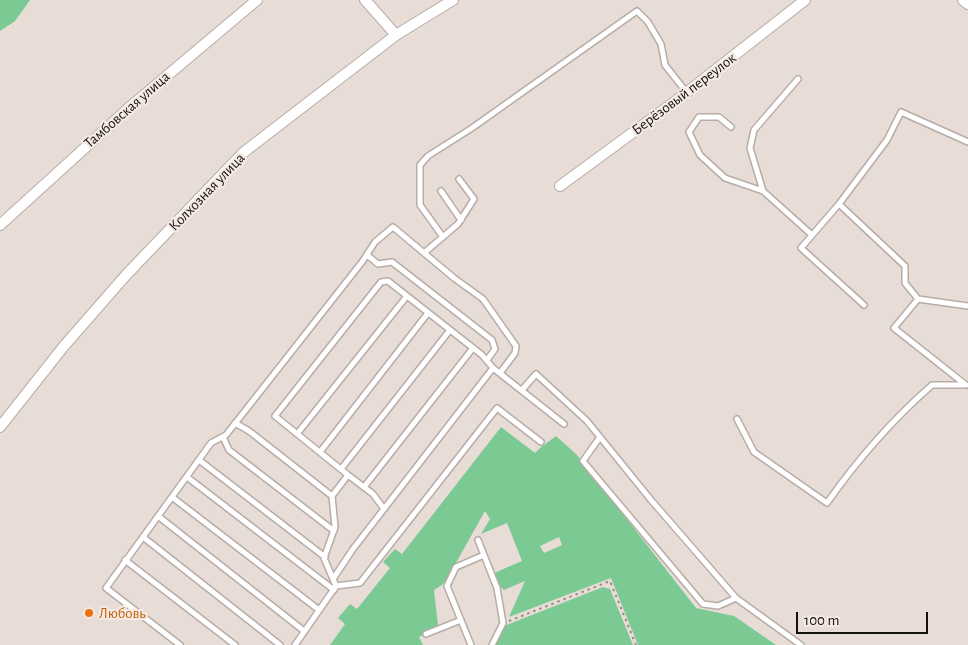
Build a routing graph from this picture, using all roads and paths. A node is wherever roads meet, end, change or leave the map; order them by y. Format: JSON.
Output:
{"nodes":[{"id":1,"x":257,"y":0,"type":"edge"},
{"id":2,"x":365,"y":0,"type":"edge"},
{"id":3,"x":453,"y":0,"type":"edge"},
{"id":4,"x":805,"y":0,"type":"edge"},
{"id":5,"x":963,"y":0,"type":"edge"},
{"id":6,"x":968,"y":4,"type":"edge"},
{"id":7,"x":396,"y":35,"type":"junction"},
{"id":8,"x":798,"y":79,"type":"dead end"},
{"id":9,"x":687,"y":93,"type":"junction"},
{"id":10,"x":731,"y":127,"type":"dead end"},
{"id":11,"x":968,"y":142,"type":"edge"},
{"id":12,"x":459,"y":178,"type":"dead end"},
{"id":13,"x":560,"y":186,"type":"dead end"},
{"id":14,"x":441,"y":191,"type":"dead end"},
{"id":15,"x":764,"y":192,"type":"junction"},
{"id":16,"x":839,"y":204,"type":"junction"},
{"id":17,"x":461,"y":220,"type":"junction"},
{"id":18,"x":0,"y":225,"type":"edge"},
{"id":19,"x":812,"y":235,"type":"junction"},
{"id":20,"x":443,"y":237,"type":"junction"},
{"id":21,"x":424,"y":253,"type":"junction"},
{"id":22,"x":367,"y":255,"type":"junction"},
{"id":23,"x":407,"y":296,"type":"junction"},
{"id":24,"x":918,"y":299,"type":"junction"},
{"id":25,"x":864,"y":305,"type":"dead end"},
{"id":26,"x":968,"y":306,"type":"edge"},
{"id":27,"x":428,"y":313,"type":"junction"},
{"id":28,"x":450,"y":330,"type":"junction"},
{"id":29,"x":473,"y":348,"type":"junction"},
{"id":30,"x":487,"y":360,"type":"junction"},
{"id":31,"x":493,"y":368,"type":"junction"},
{"id":32,"x":500,"y":374,"type":"junction"},
{"id":33,"x":967,"y":386,"type":"edge"},
{"id":34,"x":522,"y":390,"type":"junction"},
{"id":35,"x":737,"y":419,"type":"dead end"},
{"id":36,"x":235,"y":424,"type":"junction"},
{"id":37,"x":564,"y":424,"type":"dead end"},
{"id":38,"x":0,"y":427,"type":"edge"},
{"id":39,"x":297,"y":434,"type":"junction"},
{"id":40,"x":223,"y":437,"type":"junction"},
{"id":41,"x":600,"y":438,"type":"junction"},
{"id":42,"x":540,"y":442,"type":"dead end"},
{"id":43,"x":320,"y":452,"type":"junction"},
{"id":44,"x":199,"y":460,"type":"junction"},
{"id":45,"x":341,"y":469,"type":"junction"},
{"id":46,"x":348,"y":474,"type":"junction"},
{"id":47,"x":187,"y":477,"type":"junction"},
{"id":48,"x":364,"y":487,"type":"junction"},
{"id":49,"x":332,"y":496,"type":"junction"},
{"id":50,"x":172,"y":497,"type":"junction"},
{"id":51,"x":384,"y":509,"type":"junction"},
{"id":52,"x":158,"y":516,"type":"junction"},
{"id":53,"x":334,"y":531,"type":"junction"},
{"id":54,"x":143,"y":537,"type":"junction"},
{"id":55,"x":478,"y":540,"type":"dead end"},
{"id":56,"x":484,"y":555,"type":"junction"},
{"id":57,"x":325,"y":557,"type":"junction"},
{"id":58,"x":125,"y":560,"type":"junction"},
{"id":59,"x":333,"y":579,"type":"junction"},
{"id":60,"x":335,"y":588,"type":"junction"},
{"id":61,"x":736,"y":598,"type":"junction"},
{"id":62,"x":319,"y":610,"type":"junction"},
{"id":63,"x":461,"y":620,"type":"junction"},
{"id":64,"x":504,"y":623,"type":"junction"},
{"id":65,"x":304,"y":632,"type":"junction"},
{"id":66,"x":426,"y":634,"type":"dead end"},
{"id":67,"x":180,"y":645,"type":"edge"},
{"id":68,"x":235,"y":645,"type":"edge"},
{"id":69,"x":280,"y":645,"type":"edge"},
{"id":70,"x":295,"y":645,"type":"edge"},
{"id":71,"x":471,"y":645,"type":"edge"},
{"id":72,"x":492,"y":645,"type":"edge"},
{"id":73,"x":636,"y":645,"type":"edge"},
{"id":74,"x":801,"y":645,"type":"edge"}],
"edges":[{"from":1,"to":18,"type":"street","name":"Тамбовская улица"},
{"from":2,"to":7,"type":"street"},
{"from":3,"to":7,"type":"street","name":"Колхозная улица"},
{"from":4,"to":9,"type":"street","name":"Берёзовый переулок"},
{"from":5,"to":6,"type":"street"},
{"from":7,"to":38,"type":"street","name":"Колхозная улица"},
{"from":8,"to":15,"type":"lane"},
{"from":9,"to":13,"type":"street","name":"Берёзовый переулок"},
{"from":9,"to":20,"type":"lane"},
{"from":10,"to":15,"type":"lane"},
{"from":11,"to":16,"type":"lane"},
{"from":12,"to":17,"type":"lane"},
{"from":14,"to":17,"type":"lane"},
{"from":15,"to":19,"type":"lane"},
{"from":16,"to":19,"type":"lane"},
{"from":16,"to":24,"type":"lane"},
{"from":17,"to":20,"type":"lane"},
{"from":19,"to":25,"type":"lane"},
{"from":20,"to":21,"type":"lane"},
{"from":21,"to":22,"type":"lane"},
{"from":21,"to":32,"type":"lane"},
{"from":22,"to":30,"type":"lane"},
{"from":22,"to":36,"type":"lane"},
{"from":23,"to":27,"type":"lane"},
{"from":23,"to":39,"type":"lane"},
{"from":23,"to":39,"type":"lane"},
{"from":24,"to":26,"type":"lane"},
{"from":24,"to":33,"type":"lane"},
{"from":27,"to":28,"type":"lane"},
{"from":27,"to":43,"type":"lane"},
{"from":28,"to":29,"type":"lane"},
{"from":28,"to":45,"type":"lane"},
{"from":29,"to":30,"type":"lane"},
{"from":29,"to":48,"type":"lane"},
{"from":30,"to":31,"type":"lane"},
{"from":31,"to":32,"type":"lane"},
{"from":31,"to":51,"type":"lane"},
{"from":32,"to":34,"type":"lane"},
{"from":33,"to":35,"type":"lane"},
{"from":34,"to":37,"type":"lane"},
{"from":34,"to":41,"type":"lane"},
{"from":36,"to":40,"type":"lane"},
{"from":36,"to":49,"type":"lane"},
{"from":39,"to":43,"type":"lane"},
{"from":40,"to":44,"type":"lane"},
{"from":40,"to":53,"type":"lane"},
{"from":41,"to":61,"type":"lane"},
{"from":41,"to":61,"type":"lane"},
{"from":42,"to":60,"type":"lane"},
{"from":43,"to":45,"type":"lane"},
{"from":44,"to":47,"type":"lane"},
{"from":44,"to":57,"type":"lane"},
{"from":45,"to":46,"type":"lane"},
{"from":46,"to":48,"type":"lane"},
{"from":46,"to":49,"type":"lane"},
{"from":47,"to":50,"type":"lane"},
{"from":47,"to":60,"type":"lane"},
{"from":48,"to":51,"type":"lane"},
{"from":49,"to":53,"type":"lane"},
{"from":50,"to":52,"type":"lane"},
{"from":50,"to":62,"type":"lane"},
{"from":51,"to":59,"type":"lane"},
{"from":52,"to":54,"type":"lane"},
{"from":52,"to":65,"type":"lane"},
{"from":53,"to":57,"type":"lane"},
{"from":54,"to":58,"type":"lane"},
{"from":54,"to":69,"type":"lane"},
{"from":55,"to":56,"type":"lane"},
{"from":56,"to":63,"type":"lane"},
{"from":56,"to":64,"type":"lane"},
{"from":57,"to":59,"type":"lane"},
{"from":58,"to":67,"type":"lane"},
{"from":58,"to":68,"type":"lane"},
{"from":59,"to":60,"type":"lane"},
{"from":60,"to":62,"type":"lane"},
{"from":61,"to":74,"type":"lane"},
{"from":62,"to":65,"type":"lane"},
{"from":63,"to":66,"type":"lane"},
{"from":63,"to":71,"type":"lane"},
{"from":64,"to":72,"type":"lane"},
{"from":64,"to":73,"type":"path"},
{"from":65,"to":70,"type":"lane"}]}
